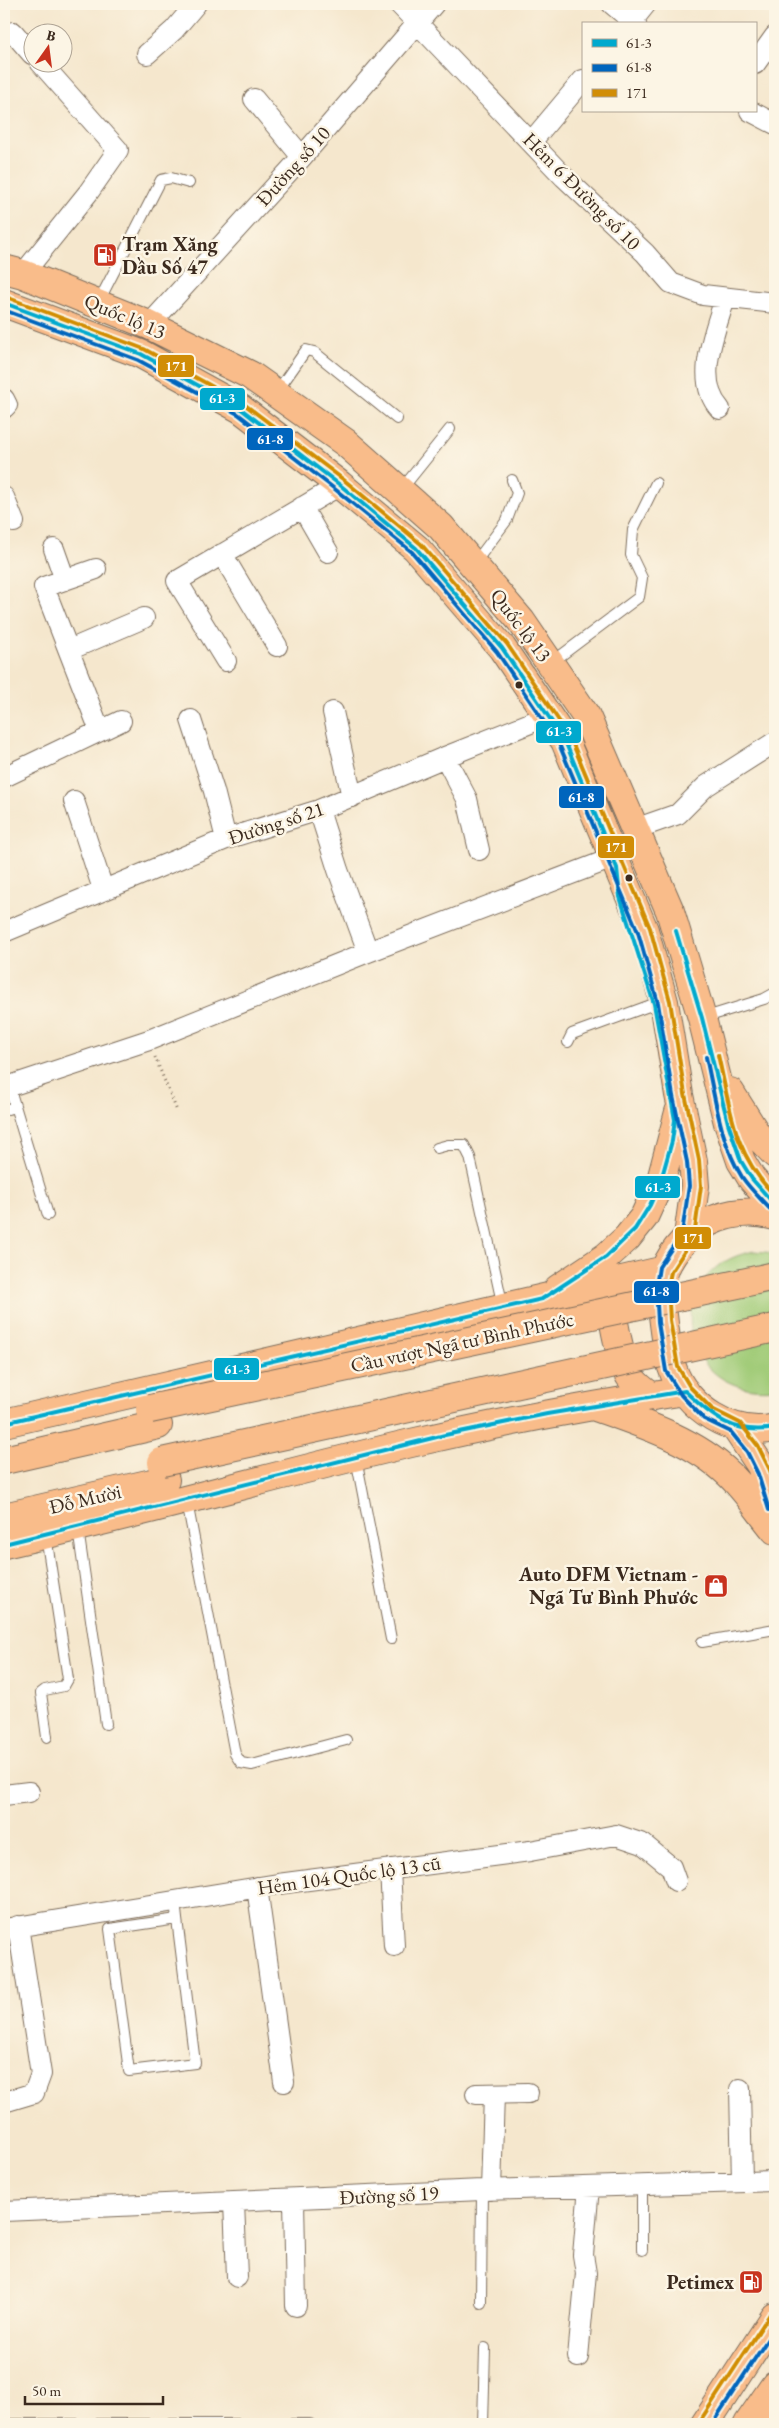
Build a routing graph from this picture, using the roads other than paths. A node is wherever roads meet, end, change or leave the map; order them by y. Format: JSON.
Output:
{"nodes":[{"id":1,"x":399,"y":4,"type":"edge"},
{"id":2,"x":434,"y":4,"type":"edge"},
{"id":3,"x":612,"y":4,"type":"edge"},
{"id":4,"x":646,"y":4,"type":"edge"},
{"id":5,"x":190,"y":5,"type":"edge"},
{"id":6,"x":632,"y":22,"type":"edge"},
{"id":7,"x":634,"y":22,"type":"edge"},
{"id":8,"x":418,"y":24,"type":"junction"},
{"id":9,"x":13,"y":32,"type":"dead end"},
{"id":10,"x":775,"y":36,"type":"edge"},
{"id":11,"x":22,"y":42,"type":"edge"},
{"id":12,"x":148,"y":54,"type":"dead end"},
{"id":13,"x":756,"y":63,"type":"edge"},
{"id":14,"x":49,"y":72,"type":"edge"},
{"id":15,"x":582,"y":81,"type":"edge"},
{"id":16,"x":254,"y":99,"type":"dead end"},
{"id":17,"x":752,"y":112,"type":"edge"},
{"id":18,"x":775,"y":124,"type":"edge"},
{"id":19,"x":532,"y":141,"type":"junction"},
{"id":20,"x":302,"y":157,"type":"junction"},
{"id":21,"x":189,"y":182,"type":"dead end"},
{"id":22,"x":13,"y":271,"type":"edge"},
{"id":23,"x":724,"y":298,"type":"junction"},
{"id":24,"x":775,"y":302,"type":"edge"},
{"id":25,"x":4,"y":303,"type":"edge"},
{"id":26,"x":98,"y":304,"type":"junction"},
{"id":27,"x":149,"y":325,"type":"junction"},
{"id":28,"x":276,"y":394,"type":"junction"},
{"id":29,"x":4,"y":399,"type":"edge"},
{"id":30,"x":4,"y":408,"type":"edge"},
{"id":31,"x":720,"y":409,"type":"dead end"},
{"id":32,"x":397,"y":418,"type":"dead end"},
{"id":33,"x":450,"y":429,"type":"dead end"},
{"id":34,"x":512,"y":480,"type":"dead end"},
{"id":35,"x":656,"y":482,"type":"dead end"},
{"id":36,"x":340,"y":485,"type":"junction"},
{"id":37,"x":400,"y":491,"type":"junction"},
{"id":38,"x":4,"y":497,"type":"edge"},
{"id":39,"x":302,"y":507,"type":"junction"},
{"id":40,"x":14,"y":522,"type":"dead end"},
{"id":41,"x":54,"y":549,"type":"dead end"},
{"id":42,"x":328,"y":552,"type":"dead end"},
{"id":43,"x":222,"y":554,"type":"junction"},
{"id":44,"x":473,"y":564,"type":"junction"},
{"id":45,"x":96,"y":569,"type":"dead end"},
{"id":46,"x":65,"y":580,"type":"junction"},
{"id":47,"x":144,"y":618,"type":"dead end"},
{"id":48,"x":277,"y":646,"type":"dead end"},
{"id":49,"x":68,"y":650,"type":"junction"},
{"id":50,"x":226,"y":662,"type":"dead end"},
{"id":51,"x":550,"y":663,"type":"junction"},
{"id":52,"x":333,"y":712,"type":"dead end"},
{"id":53,"x":548,"y":716,"type":"junction"},
{"id":54,"x":191,"y":720,"type":"dead end"},
{"id":55,"x":121,"y":722,"type":"dead end"},
{"id":56,"x":100,"y":731,"type":"junction"},
{"id":57,"x":773,"y":747,"type":"edge"},
{"id":58,"x":445,"y":757,"type":"junction"},
{"id":59,"x":4,"y":777,"type":"edge"},
{"id":60,"x":352,"y":797,"type":"junction"},
{"id":61,"x":74,"y":801,"type":"dead end"},
{"id":62,"x":319,"y":810,"type":"junction"},
{"id":63,"x":635,"y":829,"type":"junction"},
{"id":64,"x":226,"y":839,"type":"junction"},
{"id":65,"x":480,"y":850,"type":"dead end"},
{"id":66,"x":615,"y":863,"type":"junction"},
{"id":67,"x":103,"y":889,"type":"junction"},
{"id":68,"x":4,"y":932,"type":"edge"},
{"id":69,"x":368,"y":952,"type":"junction"},
{"id":70,"x":775,"y":993,"type":"edge"},
{"id":71,"x":654,"y":1004,"type":"junction"},
{"id":72,"x":702,"y":1018,"type":"junction"},
{"id":73,"x":568,"y":1042,"type":"dead end"},
{"id":74,"x":711,"y":1052,"type":"junction"},
{"id":75,"x":6,"y":1087,"type":"edge"},
{"id":76,"x":15,"y":1107,"type":"junction"},
{"id":77,"x":4,"y":1110,"type":"edge"},
{"id":78,"x":681,"y":1120,"type":"junction"},
{"id":79,"x":437,"y":1148,"type":"dead end"},
{"id":80,"x":775,"y":1154,"type":"edge"},
{"id":81,"x":775,"y":1205,"type":"edge"},
{"id":82,"x":48,"y":1215,"type":"dead end"},
{"id":83,"x":775,"y":1216,"type":"edge"},
{"id":84,"x":688,"y":1236,"type":"junction"},
{"id":85,"x":665,"y":1270,"type":"junction"},
{"id":86,"x":775,"y":1276,"type":"edge"},
{"id":87,"x":611,"y":1284,"type":"junction"},
{"id":88,"x":775,"y":1291,"type":"edge"},
{"id":89,"x":542,"y":1299,"type":"junction"},
{"id":90,"x":503,"y":1308,"type":"junction"},
{"id":91,"x":775,"y":1328,"type":"edge"},
{"id":92,"x":775,"y":1344,"type":"edge"},
{"id":93,"x":686,"y":1391,"type":"junction"},
{"id":94,"x":651,"y":1396,"type":"junction"},
{"id":95,"x":595,"y":1406,"type":"junction"},
{"id":96,"x":154,"y":1417,"type":"junction"},
{"id":97,"x":4,"y":1423,"type":"edge"},
{"id":98,"x":735,"y":1427,"type":"junction"},
{"id":99,"x":775,"y":1428,"type":"edge"},
{"id":100,"x":4,"y":1442,"type":"edge"},
{"id":101,"x":356,"y":1457,"type":"junction"},
{"id":102,"x":4,"y":1460,"type":"edge"},
{"id":103,"x":164,"y":1471,"type":"junction"},
{"id":104,"x":4,"y":1498,"type":"edge"},
{"id":105,"x":186,"y":1498,"type":"junction"},
{"id":106,"x":775,"y":1508,"type":"edge"},
{"id":107,"x":4,"y":1517,"type":"edge"},
{"id":108,"x":78,"y":1528,"type":"junction"},
{"id":109,"x":775,"y":1530,"type":"edge"},
{"id":110,"x":46,"y":1535,"type":"junction"},
{"id":111,"x":4,"y":1544,"type":"edge"},
{"id":112,"x":775,"y":1629,"type":"edge"},
{"id":113,"x":391,"y":1639,"type":"dead end"},
{"id":114,"x":702,"y":1642,"type":"dead end"},
{"id":115,"x":106,"y":1724,"type":"dead end"},
{"id":116,"x":48,"y":1737,"type":"dead end"},
{"id":117,"x":346,"y":1740,"type":"dead end"},
{"id":118,"x":29,"y":1792,"type":"dead end"},
{"id":119,"x":4,"y":1795,"type":"edge"},
{"id":120,"x":390,"y":1869,"type":"junction"},
{"id":121,"x":676,"y":1880,"type":"dead end"},
{"id":122,"x":257,"y":1887,"type":"junction"},
{"id":123,"x":176,"y":1910,"type":"junction"},
{"id":124,"x":11,"y":1927,"type":"edge"},
{"id":125,"x":394,"y":1946,"type":"dead end"},
{"id":126,"x":284,"y":2082,"type":"dead end"},
{"id":127,"x":740,"y":2090,"type":"dead end"},
{"id":128,"x":528,"y":2093,"type":"dead end"},
{"id":129,"x":4,"y":2102,"type":"edge"},
{"id":130,"x":775,"y":2181,"type":"edge"},
{"id":131,"x":742,"y":2182,"type":"junction"},
{"id":132,"x":642,"y":2185,"type":"junction"},
{"id":133,"x":589,"y":2187,"type":"junction"},
{"id":134,"x":487,"y":2190,"type":"junction"},
{"id":135,"x":294,"y":2199,"type":"junction"},
{"id":136,"x":234,"y":2202,"type":"junction"},
{"id":137,"x":4,"y":2211,"type":"edge"},
{"id":138,"x":642,"y":2250,"type":"dead end"},
{"id":139,"x":237,"y":2276,"type":"dead end"},
{"id":140,"x":482,"y":2303,"type":"dead end"},
{"id":141,"x":296,"y":2306,"type":"dead end"},
{"id":142,"x":775,"y":2317,"type":"edge"},
{"id":143,"x":484,"y":2348,"type":"dead end"},
{"id":144,"x":578,"y":2357,"type":"dead end"},
{"id":145,"x":775,"y":2385,"type":"edge"},
{"id":146,"x":4,"y":2424,"type":"edge"},
{"id":147,"x":310,"y":2424,"type":"edge"},
{"id":148,"x":484,"y":2424,"type":"edge"},
{"id":149,"x":705,"y":2424,"type":"edge"},
{"id":150,"x":748,"y":2424,"type":"edge"}],
"edges":[{"from":1,"to":8,"type":"street","name":"Hẻm 6 Đường số 10"},
{"from":2,"to":8,"type":"street","name":"Đường số 10"},
{"from":3,"to":6,"type":"street"},
{"from":4,"to":7,"type":"street"},
{"from":5,"to":12,"type":"street"},
{"from":8,"to":19,"type":"street","name":"Hẻm 6 Đường số 10"},
{"from":8,"to":20,"type":"street","name":"Đường số 10"},
{"from":9,"to":11,"type":"street"},
{"from":10,"to":13,"type":"street"},
{"from":14,"to":22,"type":"street"},
{"from":15,"to":19,"type":"street"},
{"from":16,"to":20,"type":"street"},
{"from":17,"to":18,"type":"street"},
{"from":19,"to":23,"type":"street","name":"Hẻm 6 Đường số 10"},
{"from":20,"to":27,"type":"street","name":"Đường số 10"},
{"from":21,"to":26,"type":"lane"},
{"from":22,"to":26,"type":"highway","name":"Quốc lộ 13"},
{"from":23,"to":24,"type":"street","name":"Hẻm 6 Đường số 10"},
{"from":23,"to":31,"type":"street"},
{"from":25,"to":36,"type":"highway","name":"Quốc lộ 13"},
{"from":26,"to":27,"type":"highway","name":"Quốc lộ 13"},
{"from":27,"to":28,"type":"highway","name":"Quốc lộ 13"},
{"from":28,"to":32,"type":"lane"},
{"from":28,"to":37,"type":"highway","name":"Quốc lộ 13"},
{"from":29,"to":30,"type":"street"},
{"from":33,"to":37,"type":"lane"},
{"from":34,"to":44,"type":"lane"},
{"from":35,"to":51,"type":"lane"},
{"from":36,"to":39,"type":"street"},
{"from":36,"to":53,"type":"highway","name":"Quốc lộ 13"},
{"from":37,"to":44,"type":"highway","name":"Quốc lộ 13"},
{"from":38,"to":40,"type":"street"},
{"from":39,"to":42,"type":"street"},
{"from":39,"to":43,"type":"street"},
{"from":41,"to":46,"type":"street"},
{"from":43,"to":48,"type":"street"},
{"from":43,"to":50,"type":"street"},
{"from":44,"to":51,"type":"highway","name":"Quốc lộ 13"},
{"from":45,"to":46,"type":"street"},
{"from":46,"to":49,"type":"street"},
{"from":47,"to":49,"type":"street"},
{"from":49,"to":56,"type":"street"},
{"from":51,"to":63,"type":"highway","name":"Quốc lộ 13"},
{"from":52,"to":60,"type":"street"},
{"from":53,"to":58,"type":"street","name":"Đường số 21"},
{"from":53,"to":66,"type":"highway","name":"Quốc lộ 13"},
{"from":54,"to":64,"type":"street"},
{"from":55,"to":56,"type":"street"},
{"from":56,"to":59,"type":"street"},
{"from":57,"to":63,"type":"street"},
{"from":58,"to":60,"type":"street","name":"Đường số 21"},
{"from":58,"to":65,"type":"street"},
{"from":60,"to":62,"type":"street","name":"Đường số 21"},
{"from":61,"to":67,"type":"street"},
{"from":62,"to":64,"type":"street","name":"Đường số 21"},
{"from":62,"to":69,"type":"street"},
{"from":63,"to":72,"type":"highway","name":"Quốc lộ 13"},
{"from":64,"to":67,"type":"street","name":"Đường số 21"},
{"from":66,"to":69,"type":"street"},
{"from":66,"to":71,"type":"highway","name":"Quốc lộ 13"},
{"from":66,"to":78,"type":"highway","name":"Quốc lộ 13"},
{"from":67,"to":68,"type":"street","name":"Đường số 21"},
{"from":69,"to":75,"type":"street"},
{"from":70,"to":72,"type":"lane"},
{"from":71,"to":73,"type":"lane"},
{"from":71,"to":78,"type":"highway","name":"Quốc lộ 13"},
{"from":72,"to":74,"type":"highway","name":"Quốc lộ 13"},
{"from":74,"to":80,"type":"highway"},
{"from":74,"to":81,"type":"highway","name":"Quốc lộ 13"},
{"from":75,"to":76,"type":"lane"},
{"from":76,"to":77,"type":"lane"},
{"from":76,"to":82,"type":"lane"},
{"from":78,"to":84,"type":"highway","name":"Quốc lộ 13"},
{"from":78,"to":89,"type":"highway"},
{"from":79,"to":90,"type":"lane"},
{"from":83,"to":84,"type":"highway"},
{"from":84,"to":85,"type":"highway"},
{"from":85,"to":87,"type":"highway"},
{"from":85,"to":93,"type":"highway"},
{"from":86,"to":96,"type":"highway","name":"Cầu vượt Ngã tư Bình Phước","bridge":true},
{"from":87,"to":89,"type":"highway"},
{"from":87,"to":94,"type":"highway"},
{"from":88,"to":96,"type":"highway","name":"Cầu vượt Ngã tư Bình Phước"},
{"from":89,"to":90,"type":"highway"},
{"from":90,"to":97,"type":"highway"},
{"from":91,"to":103,"type":"highway","bridge":true},
{"from":92,"to":103,"type":"highway"},
{"from":93,"to":94,"type":"highway","name":"Đỗ Mười"},
{"from":93,"to":98,"type":"highway"},
{"from":94,"to":95,"type":"highway","name":"Đỗ Mười"},
{"from":95,"to":101,"type":"highway","name":"Đỗ Mười"},
{"from":95,"to":109,"type":"highway"},
{"from":96,"to":100,"type":"highway"},
{"from":96,"to":102,"type":"highway"},
{"from":98,"to":99,"type":"highway"},
{"from":98,"to":106,"type":"highway"},
{"from":101,"to":105,"type":"highway","name":"Đỗ Mười"},
{"from":101,"to":113,"type":"lane"},
{"from":103,"to":104,"type":"highway","name":"Đỗ Mười"},
{"from":103,"to":107,"type":"highway","name":"Đỗ Mười"},
{"from":105,"to":108,"type":"highway","name":"Đỗ Mười"},
{"from":105,"to":117,"type":"lane"},
{"from":108,"to":110,"type":"highway","name":"Đỗ Mười"},
{"from":108,"to":115,"type":"lane"},
{"from":110,"to":111,"type":"highway","name":"Đỗ Mười"},
{"from":110,"to":116,"type":"lane"},
{"from":112,"to":114,"type":"lane"},
{"from":118,"to":119,"type":"street"},
{"from":120,"to":121,"type":"street","name":"Hẻm 104 Quốc lộ 13 cũ"},
{"from":120,"to":122,"type":"street","name":"Hẻm 104 Quốc lộ 13 cũ"},
{"from":120,"to":125,"type":"street"},
{"from":122,"to":123,"type":"street","name":"Hẻm 104 Quốc lộ 13 cũ"},
{"from":122,"to":126,"type":"street"},
{"from":123,"to":123,"type":"lane"},
{"from":123,"to":124,"type":"street","name":"Hẻm 104 Quốc lộ 13 cũ"},
{"from":124,"to":129,"type":"street"},
{"from":127,"to":131,"type":"street"},
{"from":128,"to":134,"type":"street"},
{"from":130,"to":131,"type":"street","name":"Đường số 19"},
{"from":131,"to":132,"type":"street","name":"Đường số 19"},
{"from":132,"to":133,"type":"street","name":"Đường số 19"},
{"from":132,"to":138,"type":"lane"},
{"from":133,"to":134,"type":"street","name":"Đường số 19"},
{"from":133,"to":144,"type":"street"},
{"from":134,"to":135,"type":"street","name":"Đường số 19"},
{"from":134,"to":140,"type":"lane"},
{"from":135,"to":136,"type":"street","name":"Đường số 19"},
{"from":135,"to":141,"type":"street"},
{"from":136,"to":137,"type":"street","name":"Đường số 19"},
{"from":136,"to":139,"type":"street"},
{"from":142,"to":149,"type":"highway"},
{"from":143,"to":148,"type":"lane"},
{"from":145,"to":150,"type":"highway"},
{"from":146,"to":147,"type":"lane"}]}
